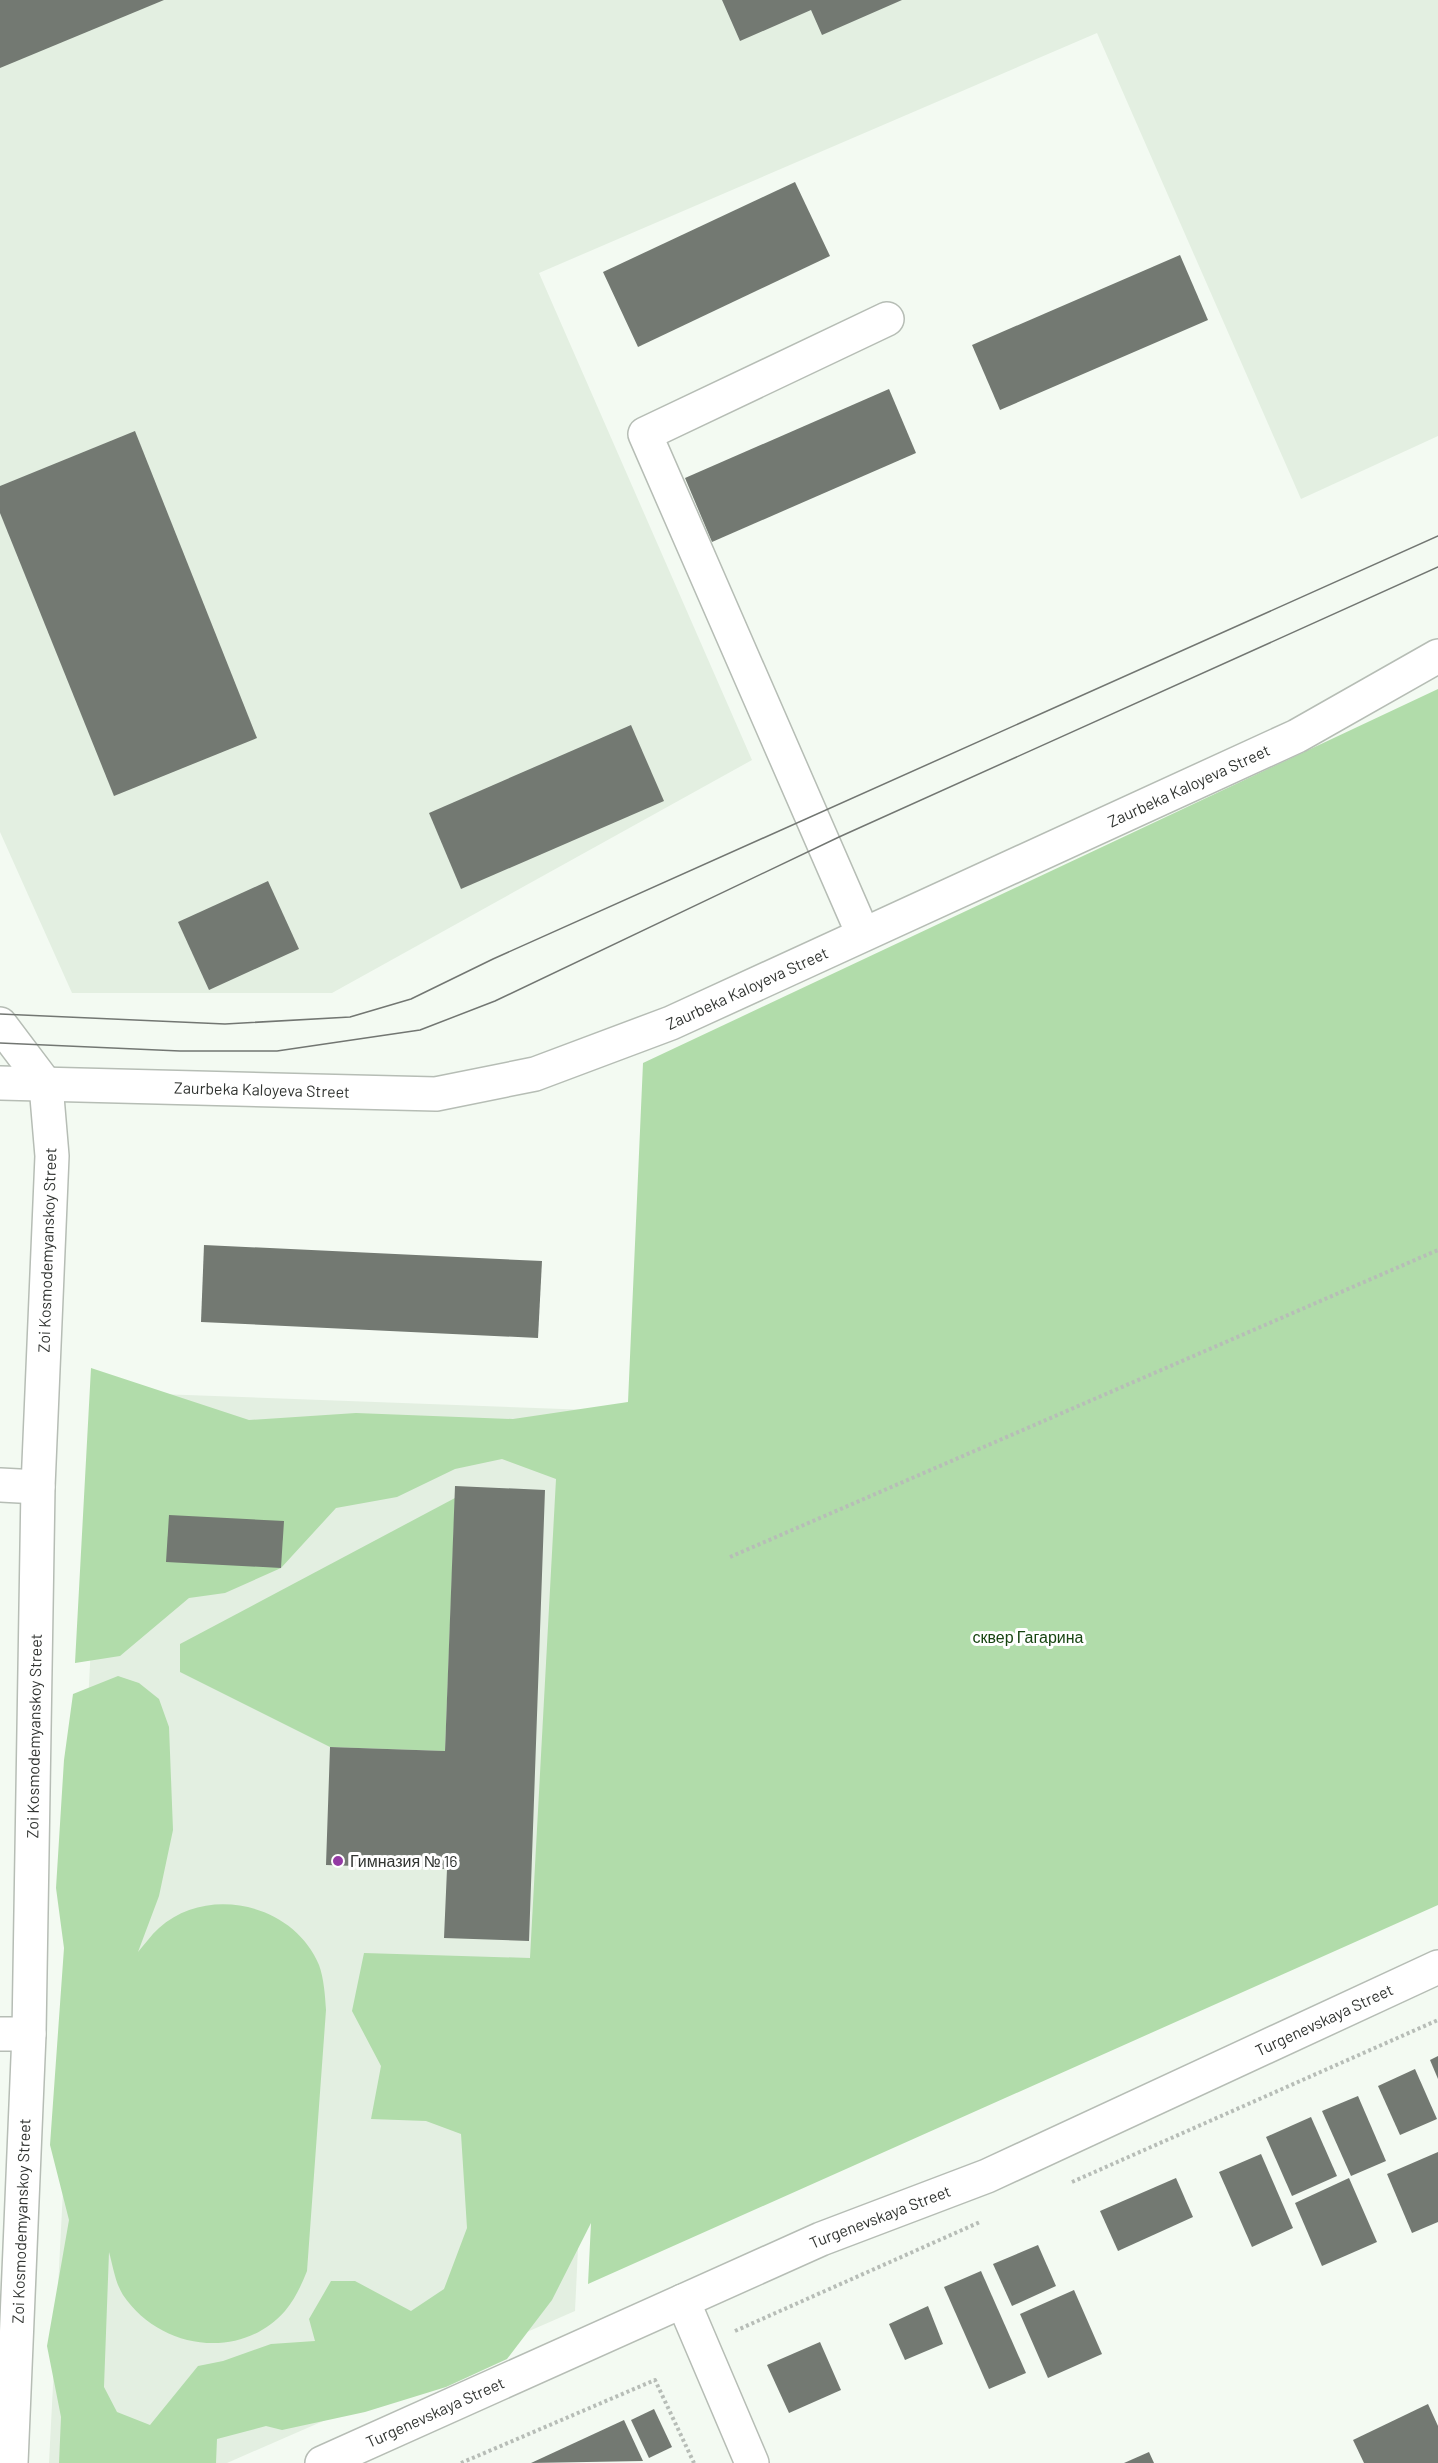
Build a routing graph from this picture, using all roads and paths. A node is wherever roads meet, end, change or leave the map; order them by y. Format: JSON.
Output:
{"nodes":[{"id":1,"x":887,"y":319,"type":"dead end"},
{"id":2,"x":1438,"y":656,"type":"edge"},
{"id":3,"x":863,"y":934,"type":"junction"},
{"id":4,"x":0,"y":1024,"type":"edge"},
{"id":5,"x":0,"y":1083,"type":"edge"},
{"id":6,"x":46,"y":1085,"type":"junction"},
{"id":7,"x":1438,"y":1250,"type":"edge"},
{"id":8,"x":0,"y":1485,"type":"edge"},
{"id":9,"x":38,"y":1487,"type":"junction"},
{"id":10,"x":730,"y":1557,"type":"dead end"},
{"id":11,"x":1438,"y":1966,"type":"edge"},
{"id":12,"x":1438,"y":2020,"type":"edge"},
{"id":13,"x":15,"y":2034,"type":"edge"},
{"id":14,"x":1070,"y":2182,"type":"dead end"},
{"id":15,"x":983,"y":2221,"type":"dead end"},
{"id":16,"x":683,"y":2301,"type":"junction"},
{"id":17,"x":735,"y":2331,"type":"dead end"},
{"id":18,"x":11,"y":2463,"type":"edge"},
{"id":19,"x":322,"y":2463,"type":"edge"},
{"id":20,"x":461,"y":2463,"type":"edge"},
{"id":21,"x":694,"y":2463,"type":"edge"},
{"id":22,"x":752,"y":2463,"type":"edge"}],
"edges":[{"from":1,"to":3,"type":"street"},
{"from":2,"to":3,"type":"street","name":"Zaurbeka Kaloyeva Street"},
{"from":3,"to":6,"type":"street","name":"Zaurbeka Kaloyeva Street"},
{"from":4,"to":6,"type":"street"},
{"from":5,"to":6,"type":"street","name":"Zaurbeka Kaloyeva Street"},
{"from":6,"to":9,"type":"street","name":"Zoi Kosmodemyanskoy Street"},
{"from":7,"to":10,"type":"path"},
{"from":8,"to":9,"type":"street"},
{"from":9,"to":13,"type":"street","name":"Zoi Kosmodemyanskoy Street"},
{"from":11,"to":16,"type":"street","name":"Turgenevskaya Street"},
{"from":12,"to":14,"type":"path"},
{"from":13,"to":18,"type":"street","name":"Zoi Kosmodemyanskoy Street"},
{"from":15,"to":17,"type":"path"},
{"from":16,"to":19,"type":"street","name":"Turgenevskaya Street"},
{"from":16,"to":22,"type":"street"},
{"from":20,"to":21,"type":"path"}]}
